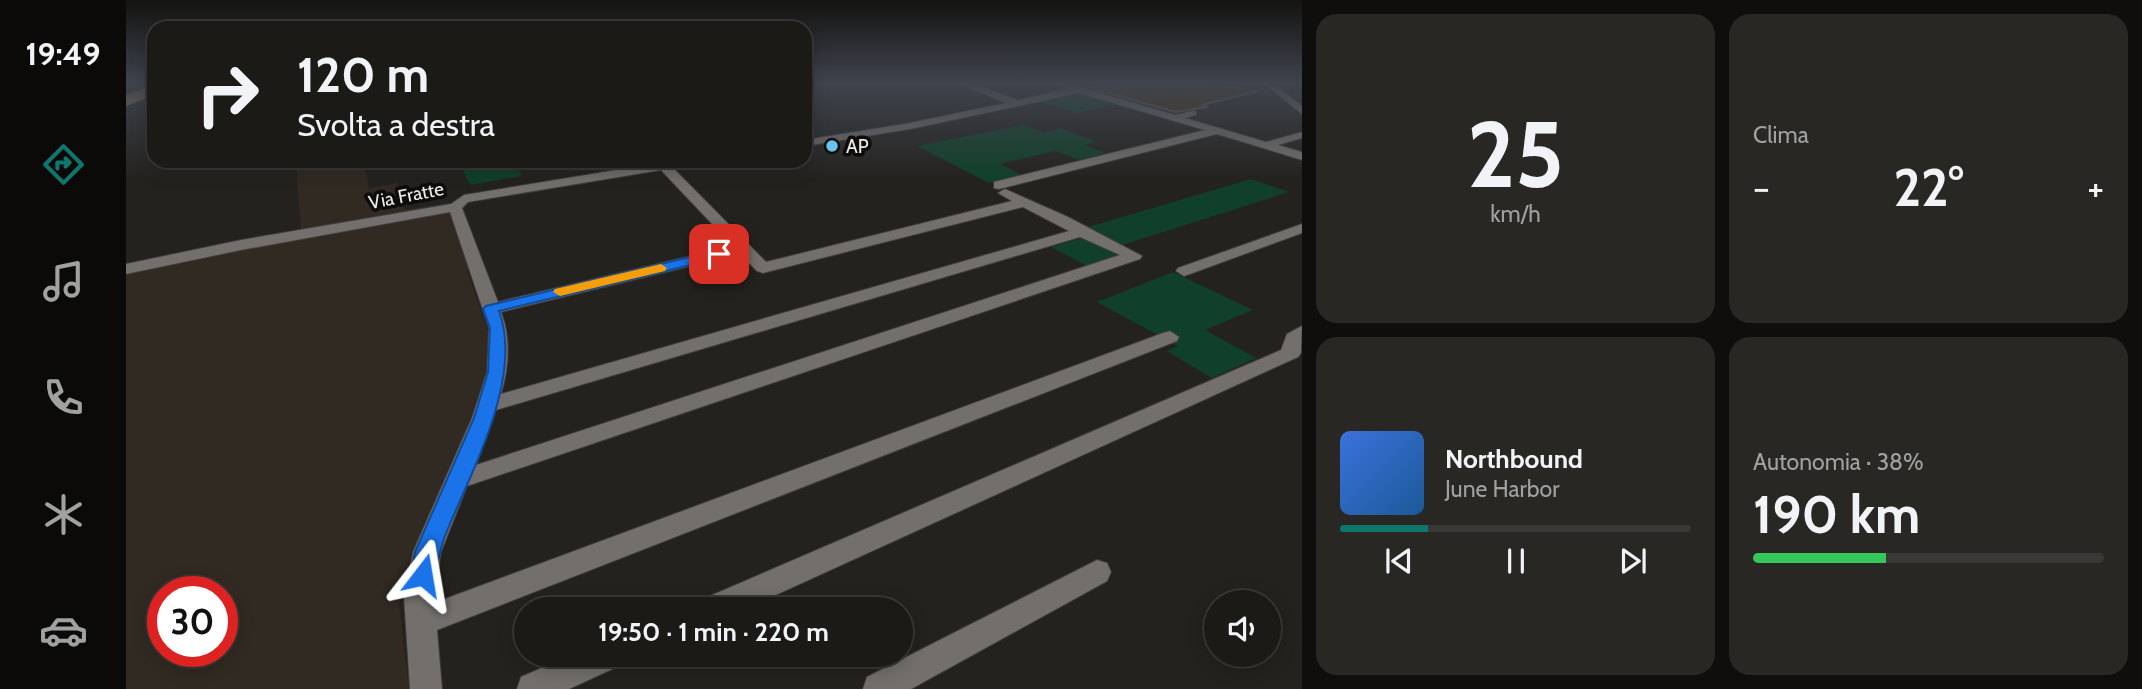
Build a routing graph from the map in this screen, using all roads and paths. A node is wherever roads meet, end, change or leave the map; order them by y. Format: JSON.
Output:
{"nodes":[{"id":1,"x":966,"y":115,"type":"edge"},
{"id":2,"x":1165,"y":115,"type":"edge"},
{"id":3,"x":1186,"y":115,"type":"edge"},
{"id":4,"x":1174,"y":118,"type":"junction"},
{"id":5,"x":1216,"y":131,"type":"junction"},
{"id":6,"x":1302,"y":135,"type":"edge"},
{"id":7,"x":812,"y":141,"type":"edge"},
{"id":8,"x":1265,"y":146,"type":"junction"},
{"id":9,"x":1302,"y":156,"type":"edge"},
{"id":10,"x":652,"y":168,"type":"edge"},
{"id":11,"x":666,"y":168,"type":"edge"},
{"id":12,"x":1026,"y":202,"type":"junction"},
{"id":13,"x":454,"y":207,"type":"junction"},
{"id":14,"x":1302,"y":229,"type":"edge"},
{"id":15,"x":1081,"y":232,"type":"junction"},
{"id":16,"x":744,"y":248,"type":"junction"},
{"id":17,"x":126,"y":269,"type":"edge"},
{"id":18,"x":1184,"y":271,"type":"dead end"},
{"id":19,"x":491,"y":309,"type":"junction"},
{"id":20,"x":1302,"y":332,"type":"edge"},
{"id":21,"x":1170,"y":337,"type":"dead end"},
{"id":22,"x":487,"y":405,"type":"junction"},
{"id":23,"x":457,"y":480,"type":"junction"},
{"id":24,"x":1097,"y":572,"type":"dead end"},
{"id":25,"x":740,"y":597,"type":"edge"},
{"id":26,"x":421,"y":622,"type":"junction"},
{"id":27,"x":581,"y":667,"type":"edge"},
{"id":28,"x":426,"y":689,"type":"edge"},
{"id":29,"x":533,"y":689,"type":"edge"},
{"id":30,"x":879,"y":689,"type":"edge"}],
"edges":[{"from":1,"to":7,"type":"street"},
{"from":2,"to":4,"type":"street"},
{"from":3,"to":4,"type":"lane"},
{"from":4,"to":5,"type":"street"},
{"from":5,"to":8,"type":"street"},
{"from":5,"to":12,"type":"street"},
{"from":6,"to":8,"type":"street"},
{"from":8,"to":9,"type":"street"},
{"from":10,"to":13,"type":"street","name":"Via Fratte"},
{"from":11,"to":16,"type":"street"},
{"from":12,"to":15,"type":"street"},
{"from":12,"to":16,"type":"street"},
{"from":13,"to":17,"type":"street","name":"Via Fratte"},
{"from":13,"to":19,"type":"street"},
{"from":14,"to":18,"type":"street"},
{"from":15,"to":22,"type":"street"},
{"from":15,"to":23,"type":"street"},
{"from":16,"to":19,"type":"street"},
{"from":19,"to":22,"type":"street"},
{"from":20,"to":25,"type":"street"},
{"from":21,"to":26,"type":"street"},
{"from":22,"to":23,"type":"street"},
{"from":23,"to":26,"type":"street"},
{"from":24,"to":30,"type":"street"},
{"from":26,"to":28,"type":"street"},
{"from":27,"to":29,"type":"street"}]}
